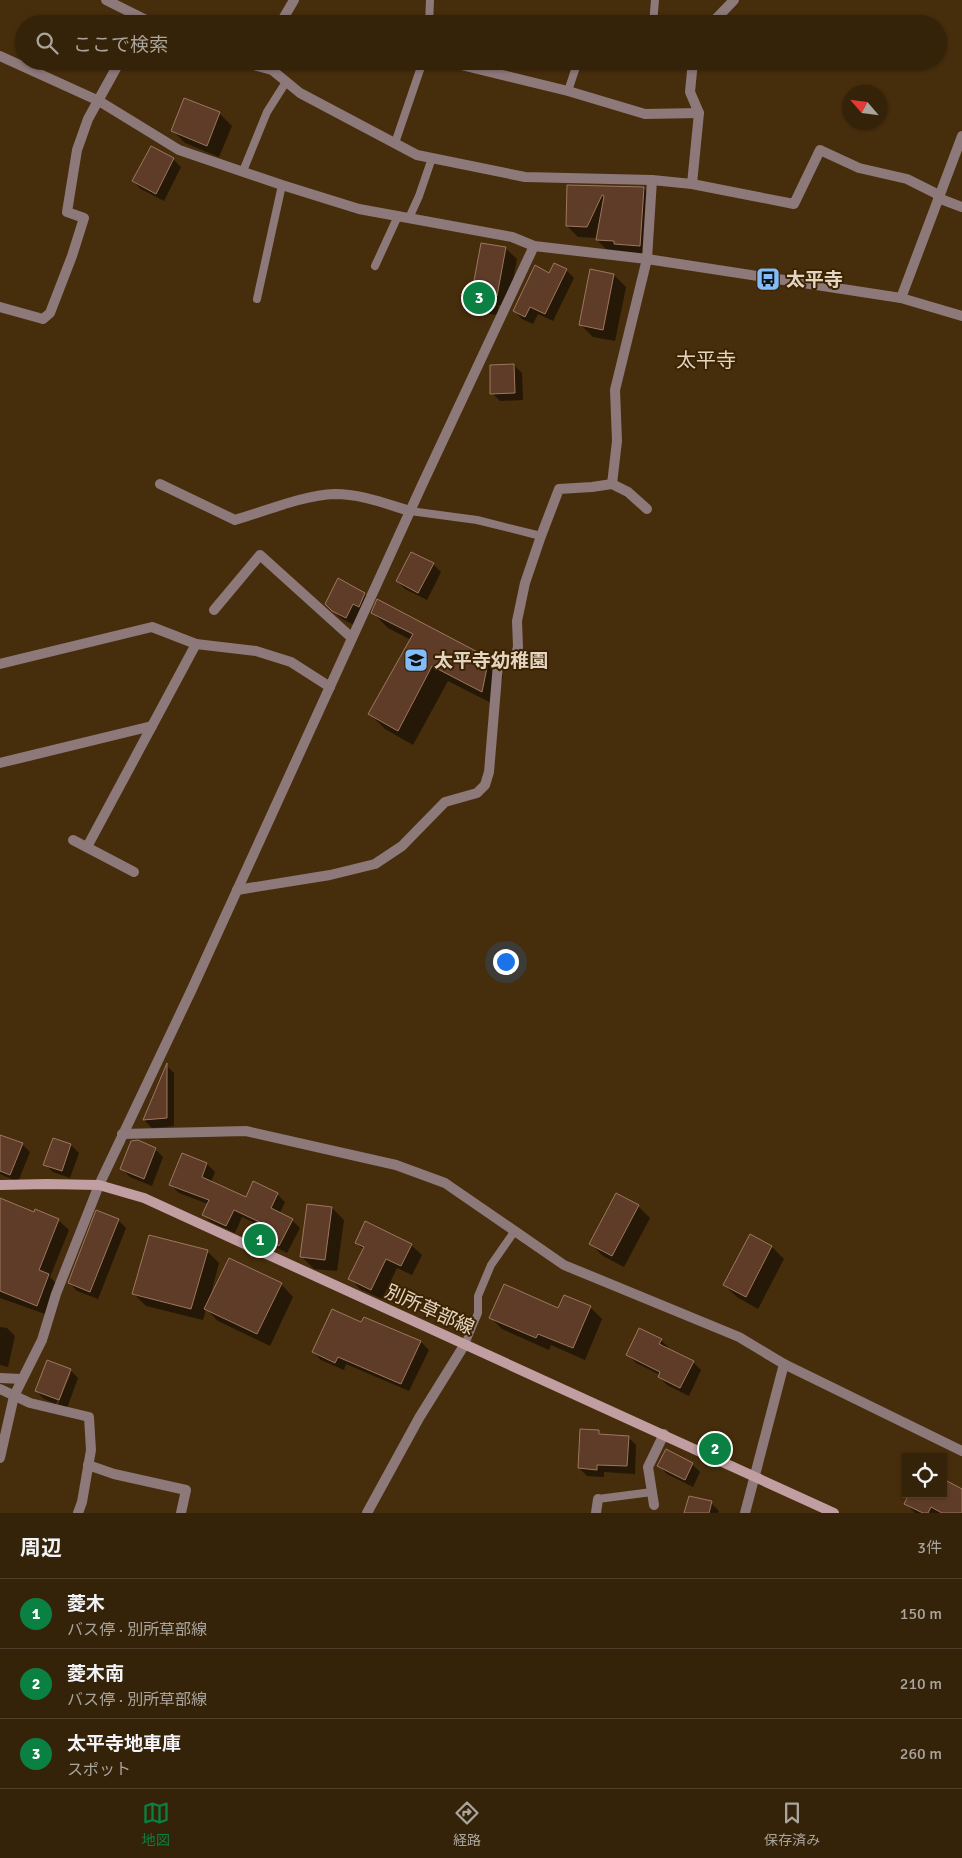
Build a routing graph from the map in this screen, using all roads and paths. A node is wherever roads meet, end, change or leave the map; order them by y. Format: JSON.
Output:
{"nodes":[{"id":1,"x":106,"y":0,"type":"edge"},
{"id":2,"x":294,"y":0,"type":"edge"},
{"id":3,"x":430,"y":0,"type":"edge"},
{"id":4,"x":655,"y":0,"type":"edge"},
{"id":5,"x":734,"y":0,"type":"edge"},
{"id":6,"x":131,"y":15,"type":"edge"},
{"id":7,"x":285,"y":15,"type":"edge"},
{"id":8,"x":429,"y":15,"type":"edge"},
{"id":9,"x":654,"y":15,"type":"edge"},
{"id":10,"x":720,"y":15,"type":"edge"},
{"id":11,"x":0,"y":56,"type":"edge"},
{"id":12,"x":15,"y":63,"type":"edge"},
{"id":13,"x":30,"y":70,"type":"edge"},
{"id":14,"x":115,"y":70,"type":"edge"},
{"id":15,"x":278,"y":70,"type":"edge"},
{"id":16,"x":420,"y":70,"type":"edge"},
{"id":17,"x":482,"y":70,"type":"edge"},
{"id":18,"x":575,"y":70,"type":"edge"},
{"id":19,"x":692,"y":70,"type":"edge"},
{"id":20,"x":286,"y":82,"type":"junction"},
{"id":21,"x":568,"y":91,"type":"junction"},
{"id":22,"x":98,"y":101,"type":"junction"},
{"id":23,"x":699,"y":113,"type":"junction"},
{"id":24,"x":962,"y":136,"type":"edge"},
{"id":25,"x":395,"y":143,"type":"junction"},
{"id":26,"x":432,"y":158,"type":"junction"},
{"id":27,"x":243,"y":172,"type":"junction"},
{"id":28,"x":652,"y":180,"type":"junction"},
{"id":29,"x":692,"y":184,"type":"junction"},
{"id":30,"x":282,"y":185,"type":"junction"},
{"id":31,"x":939,"y":196,"type":"junction"},
{"id":32,"x":962,"y":207,"type":"edge"},
{"id":33,"x":398,"y":216,"type":"junction"},
{"id":34,"x":409,"y":218,"type":"junction"},
{"id":35,"x":534,"y":246,"type":"junction"},
{"id":36,"x":647,"y":259,"type":"junction"},
{"id":37,"x":375,"y":266,"type":"dead end"},
{"id":38,"x":901,"y":298,"type":"junction"},
{"id":39,"x":257,"y":299,"type":"dead end"},
{"id":40,"x":0,"y":307,"type":"edge"},
{"id":41,"x":962,"y":316,"type":"edge"},
{"id":42,"x":160,"y":484,"type":"dead end"},
{"id":43,"x":612,"y":484,"type":"junction"},
{"id":44,"x":647,"y":510,"type":"dead end"},
{"id":45,"x":410,"y":511,"type":"junction"},
{"id":46,"x":541,"y":536,"type":"junction"},
{"id":47,"x":214,"y":610,"type":"dead end"},
{"id":48,"x":352,"y":638,"type":"junction"},
{"id":49,"x":196,"y":644,"type":"junction"},
{"id":50,"x":0,"y":664,"type":"edge"},
{"id":51,"x":330,"y":687,"type":"junction"},
{"id":52,"x":152,"y":726,"type":"junction"},
{"id":53,"x":0,"y":764,"type":"edge"},
{"id":54,"x":74,"y":840,"type":"dead end"},
{"id":55,"x":87,"y":847,"type":"junction"},
{"id":56,"x":134,"y":872,"type":"dead end"},
{"id":57,"x":237,"y":890,"type":"junction"},
{"id":58,"x":122,"y":1134,"type":"junction"},
{"id":59,"x":99,"y":1185,"type":"junction"},
{"id":60,"x":0,"y":1186,"type":"edge"},
{"id":61,"x":514,"y":1232,"type":"junction"},
{"id":62,"x":465,"y":1344,"type":"junction"},
{"id":63,"x":784,"y":1364,"type":"junction"},
{"id":64,"x":0,"y":1378,"type":"edge"},
{"id":65,"x":22,"y":1379,"type":"junction"},
{"id":66,"x":0,"y":1389,"type":"edge"},
{"id":67,"x":14,"y":1396,"type":"junction"},
{"id":68,"x":664,"y":1434,"type":"junction"},
{"id":69,"x":962,"y":1451,"type":"edge"},
{"id":70,"x":0,"y":1458,"type":"edge"},
{"id":71,"x":88,"y":1465,"type":"junction"},
{"id":72,"x":753,"y":1476,"type":"junction"},
{"id":73,"x":652,"y":1492,"type":"junction"},
{"id":74,"x":598,"y":1499,"type":"joint"},
{"id":75,"x":654,"y":1505,"type":"dead end"},
{"id":76,"x":78,"y":1513,"type":"edge"},
{"id":77,"x":181,"y":1513,"type":"edge"},
{"id":78,"x":367,"y":1513,"type":"edge"},
{"id":79,"x":596,"y":1513,"type":"edge"},
{"id":80,"x":745,"y":1513,"type":"edge"},
{"id":81,"x":834,"y":1513,"type":"edge"}],
"edges":[{"from":1,"to":6,"type":"street"},
{"from":2,"to":7,"type":"street"},
{"from":3,"to":8,"type":"lane"},
{"from":4,"to":9,"type":"lane"},
{"from":5,"to":10,"type":"street"},
{"from":11,"to":12,"type":"street"},
{"from":13,"to":22,"type":"street"},
{"from":14,"to":22,"type":"street"},
{"from":15,"to":20,"type":"street"},
{"from":16,"to":25,"type":"lane"},
{"from":17,"to":21,"type":"street"},
{"from":18,"to":21,"type":"lane"},
{"from":19,"to":23,"type":"street"},
{"from":20,"to":25,"type":"street"},
{"from":20,"to":27,"type":"lane"},
{"from":21,"to":23,"type":"street"},
{"from":22,"to":27,"type":"street"},
{"from":22,"to":40,"type":"street"},
{"from":23,"to":29,"type":"street"},
{"from":24,"to":31,"type":"street"},
{"from":25,"to":26,"type":"street"},
{"from":26,"to":28,"type":"street"},
{"from":26,"to":34,"type":"lane"},
{"from":27,"to":30,"type":"street"},
{"from":28,"to":29,"type":"street"},
{"from":28,"to":36,"type":"street"},
{"from":29,"to":31,"type":"street"},
{"from":30,"to":33,"type":"street"},
{"from":30,"to":39,"type":"lane"},
{"from":31,"to":32,"type":"street"},
{"from":31,"to":38,"type":"street"},
{"from":33,"to":34,"type":"street"},
{"from":33,"to":37,"type":"lane"},
{"from":34,"to":35,"type":"street"},
{"from":35,"to":36,"type":"street"},
{"from":35,"to":45,"type":"street"},
{"from":36,"to":38,"type":"street"},
{"from":36,"to":43,"type":"street"},
{"from":38,"to":41,"type":"street"},
{"from":42,"to":45,"type":"street"},
{"from":43,"to":44,"type":"street"},
{"from":43,"to":46,"type":"street"},
{"from":45,"to":46,"type":"lane"},
{"from":45,"to":48,"type":"street"},
{"from":46,"to":57,"type":"street"},
{"from":47,"to":48,"type":"street"},
{"from":48,"to":51,"type":"street"},
{"from":49,"to":50,"type":"street"},
{"from":49,"to":51,"type":"street"},
{"from":49,"to":52,"type":"street"},
{"from":51,"to":57,"type":"street"},
{"from":52,"to":53,"type":"street"},
{"from":52,"to":55,"type":"street"},
{"from":54,"to":55,"type":"street"},
{"from":55,"to":56,"type":"street"},
{"from":57,"to":58,"type":"street"},
{"from":58,"to":59,"type":"street"},
{"from":58,"to":61,"type":"street"},
{"from":59,"to":60,"type":"main road","name":"別所草部線"},
{"from":59,"to":62,"type":"main road","name":"別所草部線"},
{"from":59,"to":65,"type":"street"},
{"from":61,"to":62,"type":"lane"},
{"from":61,"to":63,"type":"street"},
{"from":62,"to":68,"type":"main road","name":"別所草部線"},
{"from":62,"to":78,"type":"street"},
{"from":63,"to":69,"type":"street"},
{"from":63,"to":72,"type":"street"},
{"from":64,"to":65,"type":"street"},
{"from":65,"to":67,"type":"street"},
{"from":66,"to":67,"type":"street"},
{"from":67,"to":70,"type":"street"},
{"from":67,"to":71,"type":"street"},
{"from":68,"to":72,"type":"main road","name":"別所草部線"},
{"from":68,"to":73,"type":"street"},
{"from":71,"to":76,"type":"street"},
{"from":71,"to":77,"type":"street"},
{"from":72,"to":80,"type":"street"},
{"from":72,"to":81,"type":"main road","name":"別所草部線"},
{"from":73,"to":74,"type":"lane"},
{"from":73,"to":75,"type":"street"},
{"from":74,"to":79,"type":"street"}]}
